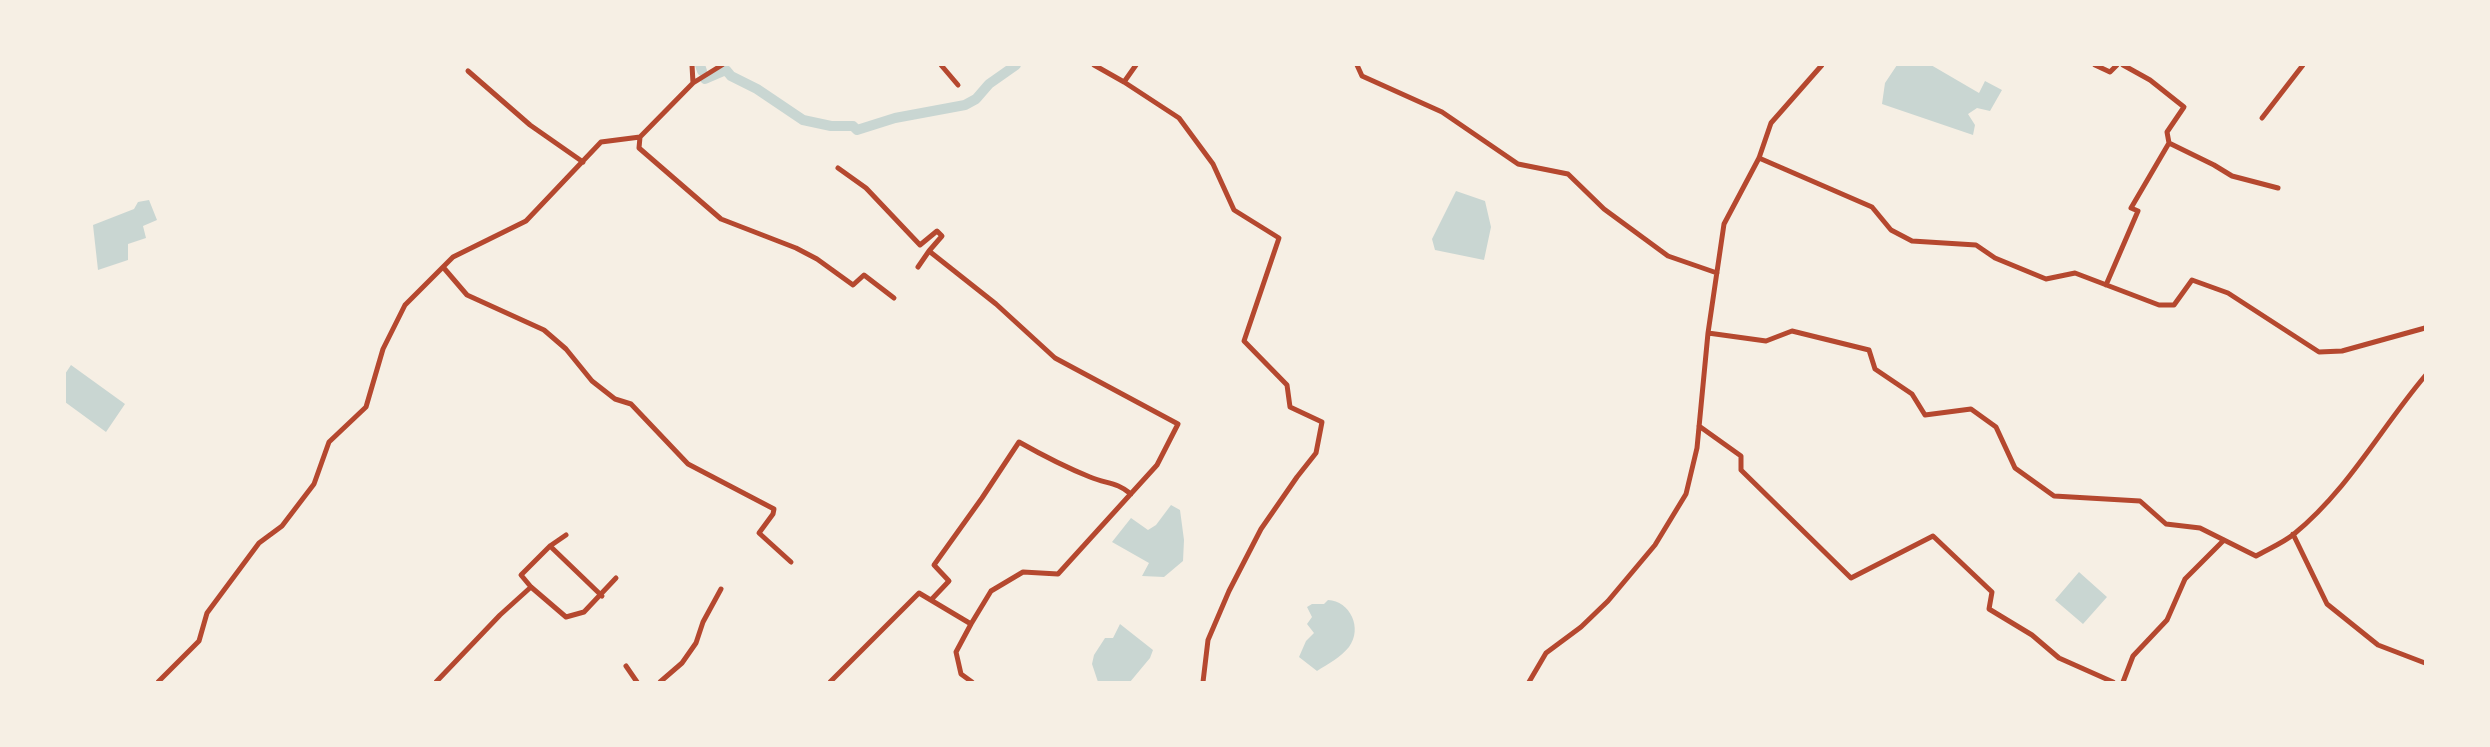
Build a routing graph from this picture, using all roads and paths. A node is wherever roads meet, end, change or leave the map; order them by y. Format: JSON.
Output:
{"nodes":[{"id":1,"x":692,"y":65,"type":"edge"},
{"id":2,"x":722,"y":65,"type":"edge"},
{"id":3,"x":940,"y":65,"type":"edge"},
{"id":4,"x":1094,"y":65,"type":"edge"},
{"id":5,"x":1136,"y":65,"type":"edge"},
{"id":6,"x":1357,"y":65,"type":"edge"},
{"id":7,"x":1822,"y":65,"type":"edge"},
{"id":8,"x":2095,"y":65,"type":"edge"},
{"id":9,"x":2117,"y":65,"type":"edge"},
{"id":10,"x":2123,"y":65,"type":"edge"},
{"id":11,"x":2303,"y":65,"type":"edge"},
{"id":12,"x":468,"y":71,"type":"dead end"},
{"id":13,"x":1124,"y":82,"type":"junction"},
{"id":14,"x":694,"y":83,"type":"junction"},
{"id":15,"x":958,"y":85,"type":"dead end"},
{"id":16,"x":2262,"y":118,"type":"dead end"},
{"id":17,"x":640,"y":137,"type":"junction"},
{"id":18,"x":2169,"y":143,"type":"junction"},
{"id":19,"x":1759,"y":158,"type":"junction"},
{"id":20,"x":583,"y":162,"type":"junction"},
{"id":21,"x":838,"y":169,"type":"dead end"},
{"id":22,"x":2277,"y":188,"type":"dead end"},
{"id":23,"x":929,"y":251,"type":"junction"},
{"id":24,"x":443,"y":267,"type":"junction"},
{"id":25,"x":918,"y":267,"type":"dead end"},
{"id":26,"x":1717,"y":273,"type":"junction"},
{"id":27,"x":2106,"y":285,"type":"junction"},
{"id":28,"x":894,"y":298,"type":"dead end"},
{"id":29,"x":2425,"y":328,"type":"edge"},
{"id":30,"x":1708,"y":333,"type":"junction"},
{"id":31,"x":2425,"y":376,"type":"edge"},
{"id":32,"x":1699,"y":426,"type":"junction"},
{"id":33,"x":1131,"y":494,"type":"junction"},
{"id":34,"x":2293,"y":534,"type":"junction"},
{"id":35,"x":566,"y":535,"type":"dead end"},
{"id":36,"x":2224,"y":540,"type":"junction"},
{"id":37,"x":550,"y":546,"type":"junction"},
{"id":38,"x":791,"y":562,"type":"dead end"},
{"id":39,"x":616,"y":579,"type":"dead end"},
{"id":40,"x":531,"y":587,"type":"junction"},
{"id":41,"x":722,"y":589,"type":"dead end"},
{"id":42,"x":602,"y":596,"type":"junction"},
{"id":43,"x":931,"y":600,"type":"junction"},
{"id":44,"x":971,"y":624,"type":"junction"},
{"id":45,"x":2425,"y":663,"type":"edge"},
{"id":46,"x":626,"y":666,"type":"dead end"},
{"id":47,"x":158,"y":682,"type":"edge"},
{"id":48,"x":436,"y":682,"type":"edge"},
{"id":49,"x":637,"y":682,"type":"edge"},
{"id":50,"x":660,"y":682,"type":"edge"},
{"id":51,"x":830,"y":682,"type":"edge"},
{"id":52,"x":972,"y":682,"type":"edge"},
{"id":53,"x":1203,"y":682,"type":"edge"},
{"id":54,"x":1529,"y":682,"type":"edge"},
{"id":55,"x":2113,"y":682,"type":"edge"},
{"id":56,"x":2123,"y":682,"type":"edge"}],
"edges":[{"from":1,"to":14,"type":"street"},
{"from":2,"to":14,"type":"street"},
{"from":3,"to":15,"type":"street"},
{"from":4,"to":13,"type":"street"},
{"from":5,"to":13,"type":"street"},
{"from":6,"to":26,"type":"street"},
{"from":7,"to":19,"type":"street"},
{"from":8,"to":9,"type":"street"},
{"from":10,"to":18,"type":"street"},
{"from":11,"to":16,"type":"street"},
{"from":12,"to":20,"type":"street"},
{"from":13,"to":53,"type":"street"},
{"from":14,"to":17,"type":"street"},
{"from":17,"to":20,"type":"street"},
{"from":17,"to":28,"type":"street"},
{"from":18,"to":22,"type":"street"},
{"from":18,"to":27,"type":"street"},
{"from":19,"to":26,"type":"street"},
{"from":19,"to":27,"type":"street"},
{"from":20,"to":24,"type":"street"},
{"from":21,"to":23,"type":"street"},
{"from":23,"to":25,"type":"street"},
{"from":23,"to":33,"type":"street"},
{"from":24,"to":38,"type":"street"},
{"from":24,"to":47,"type":"street"},
{"from":26,"to":30,"type":"street"},
{"from":27,"to":29,"type":"street"},
{"from":30,"to":32,"type":"street"},
{"from":30,"to":36,"type":"street"},
{"from":31,"to":34,"type":"street"},
{"from":32,"to":54,"type":"street"},
{"from":32,"to":55,"type":"street"},
{"from":33,"to":43,"type":"street"},
{"from":33,"to":44,"type":"street"},
{"from":34,"to":36,"type":"street"},
{"from":34,"to":45,"type":"street"},
{"from":35,"to":37,"type":"street"},
{"from":36,"to":56,"type":"street"},
{"from":37,"to":40,"type":"street"},
{"from":37,"to":42,"type":"street"},
{"from":39,"to":42,"type":"street"},
{"from":40,"to":42,"type":"street"},
{"from":40,"to":48,"type":"street"},
{"from":41,"to":50,"type":"street"},
{"from":43,"to":44,"type":"street"},
{"from":43,"to":51,"type":"street"},
{"from":44,"to":52,"type":"street"},
{"from":46,"to":49,"type":"street"}]}
